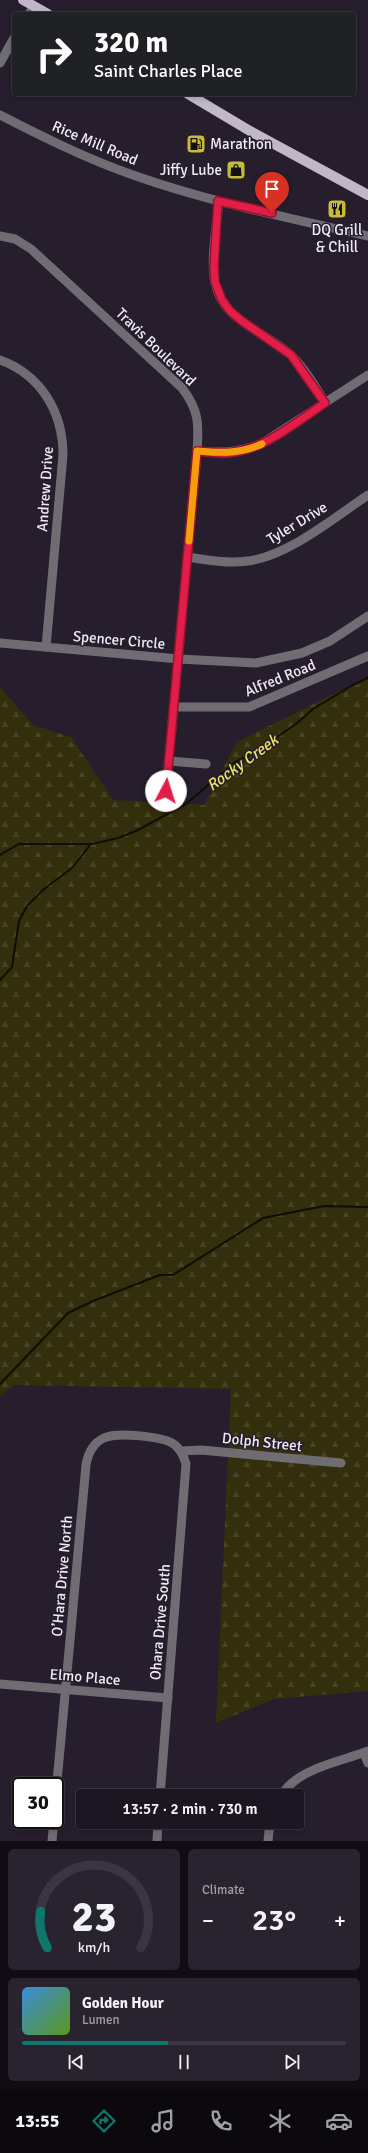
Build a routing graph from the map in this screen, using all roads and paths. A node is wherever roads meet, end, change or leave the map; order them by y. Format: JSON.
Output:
{"nodes":[{"id":1,"x":23,"y":0,"type":"edge"},
{"id":2,"x":32,"y":10,"type":"edge"},
{"id":3,"x":12,"y":42,"type":"edge"},
{"id":4,"x":0,"y":63,"type":"edge"},
{"id":5,"x":191,"y":96,"type":"edge"},
{"id":6,"x":0,"y":115,"type":"edge"},
{"id":7,"x":368,"y":194,"type":"edge"},
{"id":8,"x":218,"y":201,"type":"junction"},
{"id":9,"x":0,"y":236,"type":"edge"},
{"id":10,"x":368,"y":236,"type":"edge"},
{"id":11,"x":0,"y":360,"type":"edge"},
{"id":12,"x":368,"y":375,"type":"edge"},
{"id":13,"x":325,"y":403,"type":"junction"},
{"id":14,"x":197,"y":451,"type":"junction"},
{"id":15,"x":368,"y":495,"type":"edge"},
{"id":16,"x":187,"y":557,"type":"junction"},
{"id":17,"x":368,"y":616,"type":"edge"},
{"id":18,"x":0,"y":643,"type":"edge"},
{"id":19,"x":46,"y":647,"type":"junction"},
{"id":20,"x":368,"y":656,"type":"edge"},
{"id":21,"x":179,"y":659,"type":"junction"},
{"id":22,"x":174,"y":707,"type":"junction"},
{"id":23,"x":169,"y":761,"type":"junction"},
{"id":24,"x":206,"y":764,"type":"dead end"},
{"id":25,"x":166,"y":791,"type":"dead end"},
{"id":26,"x":181,"y":1451,"type":"junction"},
{"id":27,"x":341,"y":1463,"type":"dead end"},
{"id":28,"x":0,"y":1684,"type":"edge"},
{"id":29,"x":65,"y":1690,"type":"junction"},
{"id":30,"x":168,"y":1698,"type":"junction"},
{"id":31,"x":366,"y":1752,"type":"edge"},
{"id":32,"x":368,"y":1763,"type":"edge"},
{"id":33,"x":57,"y":1777,"type":"edge"},
{"id":34,"x":161,"y":1789,"type":"edge"},
{"id":35,"x":285,"y":1789,"type":"edge"},
{"id":36,"x":53,"y":1829,"type":"edge"},
{"id":37,"x":158,"y":1829,"type":"edge"},
{"id":38,"x":269,"y":1829,"type":"edge"},
{"id":39,"x":52,"y":1841,"type":"edge"},
{"id":40,"x":157,"y":1841,"type":"edge"},
{"id":41,"x":268,"y":1841,"type":"edge"}],
"edges":[{"from":1,"to":2,"type":"main road"},
{"from":3,"to":4,"type":"street"},
{"from":5,"to":7,"type":"main road"},
{"from":6,"to":8,"type":"street","name":"Rice Mill Road"},
{"from":8,"to":10,"type":"street","name":"Rice Mill Road"},
{"from":8,"to":13,"type":"street"},
{"from":9,"to":14,"type":"street","name":"Travis Boulevard"},
{"from":11,"to":19,"type":"street","name":"Andrew Drive"},
{"from":12,"to":13,"type":"street"},
{"from":13,"to":14,"type":"street"},
{"from":14,"to":16,"type":"street","name":"Travis Boulevard"},
{"from":15,"to":16,"type":"street","name":"Tyler Drive"},
{"from":16,"to":21,"type":"street","name":"Travis Boulevard"},
{"from":17,"to":21,"type":"street","name":"Spencer Circle"},
{"from":18,"to":19,"type":"street","name":"Spencer Circle"},
{"from":19,"to":21,"type":"street","name":"Spencer Circle"},
{"from":20,"to":22,"type":"street","name":"Alfred Road"},
{"from":21,"to":22,"type":"street","name":"Travis Boulevard"},
{"from":22,"to":23,"type":"street","name":"Travis Boulevard"},
{"from":23,"to":24,"type":"street"},
{"from":23,"to":25,"type":"street","name":"Travis Boulevard"},
{"from":26,"to":27,"type":"street","name":"Dolph Street"},
{"from":26,"to":29,"type":"street","name":"O’Hara Drive North"},
{"from":26,"to":30,"type":"street","name":"Ohara Drive South"},
{"from":28,"to":29,"type":"street","name":"Elmo Place"},
{"from":29,"to":30,"type":"street","name":"Elmo Place"},
{"from":29,"to":33,"type":"street","name":"O’Hara Drive North"},
{"from":30,"to":34,"type":"street","name":"Ohara Drive South"},
{"from":31,"to":32,"type":"street"},
{"from":31,"to":35,"type":"street"},
{"from":36,"to":39,"type":"street"},
{"from":37,"to":40,"type":"street"},
{"from":38,"to":41,"type":"street"}]}
